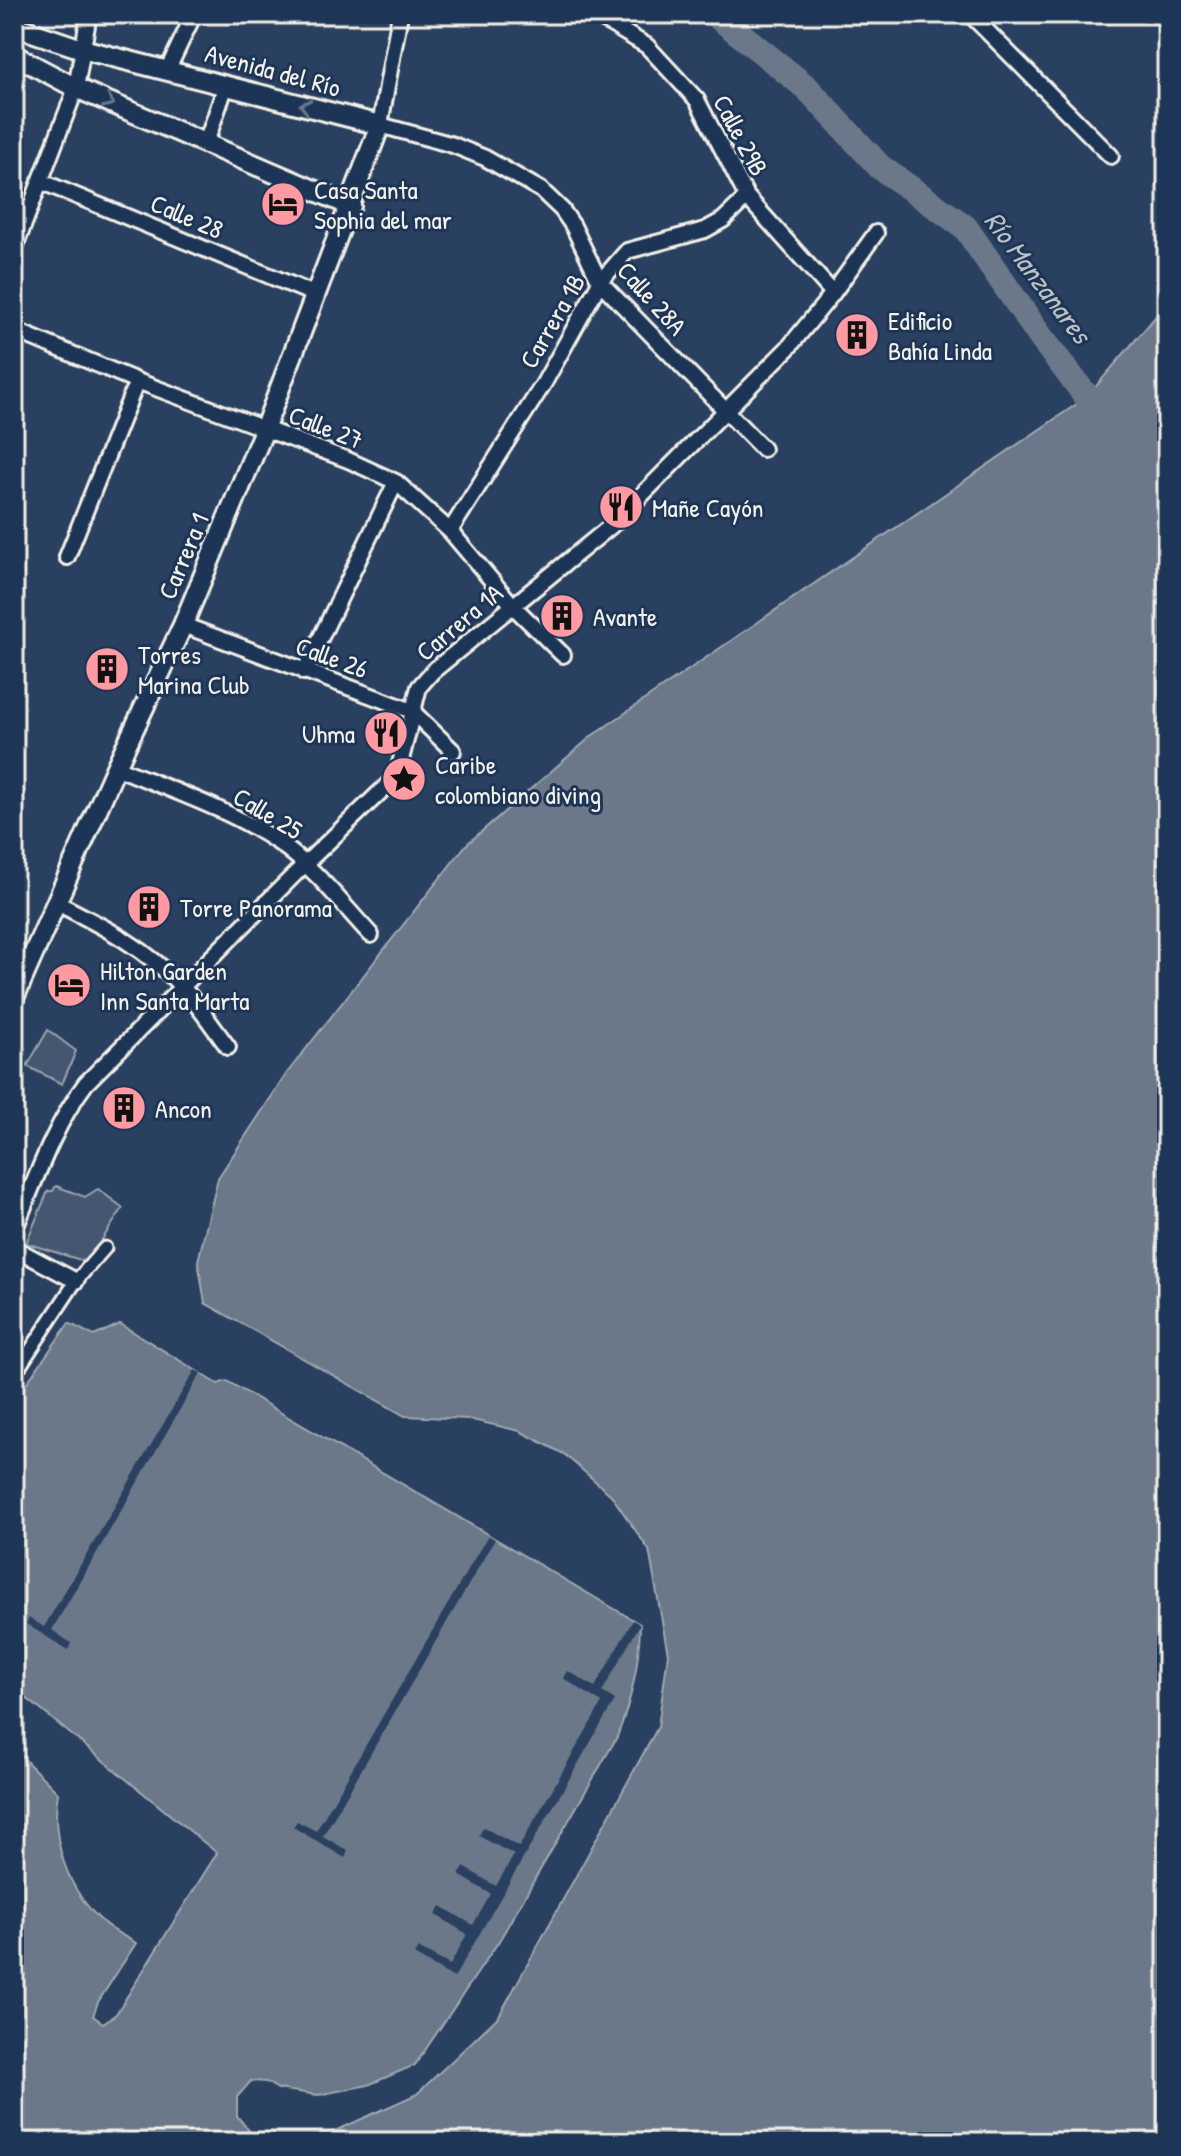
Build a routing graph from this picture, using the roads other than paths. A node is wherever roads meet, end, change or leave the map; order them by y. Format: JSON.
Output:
{"nodes":[{"id":1,"x":89,"y":14,"type":"edge"},
{"id":2,"x":194,"y":14,"type":"edge"},
{"id":3,"x":400,"y":14,"type":"edge"},
{"id":4,"x":594,"y":14,"type":"edge"},
{"id":5,"x":970,"y":14,"type":"edge"},
{"id":6,"x":14,"y":26,"type":"edge"},
{"id":7,"x":82,"y":49,"type":"junction"},
{"id":8,"x":14,"y":55,"type":"edge"},
{"id":9,"x":168,"y":69,"type":"junction"},
{"id":10,"x":226,"y":85,"type":"junction"},
{"id":11,"x":76,"y":88,"type":"junction"},
{"id":12,"x":380,"y":125,"type":"junction"},
{"id":13,"x":206,"y":143,"type":"junction"},
{"id":14,"x":1111,"y":156,"type":"dead end"},
{"id":15,"x":40,"y":181,"type":"junction"},
{"id":16,"x":747,"y":197,"type":"junction"},
{"id":17,"x":351,"y":206,"type":"junction"},
{"id":18,"x":876,"y":233,"type":"dead end"},
{"id":19,"x":14,"y":250,"type":"edge"},
{"id":20,"x":600,"y":282,"type":"junction"},
{"id":21,"x":833,"y":293,"type":"junction"},
{"id":22,"x":316,"y":295,"type":"junction"},
{"id":23,"x":14,"y":330,"type":"edge"},
{"id":24,"x":137,"y":381,"type":"junction"},
{"id":25,"x":726,"y":411,"type":"junction"},
{"id":26,"x":264,"y":430,"type":"junction"},
{"id":27,"x":763,"y":449,"type":"dead end"},
{"id":28,"x":396,"y":482,"type":"junction"},
{"id":29,"x":450,"y":531,"type":"junction"},
{"id":30,"x":67,"y":557,"type":"dead end"},
{"id":31,"x":514,"y":607,"type":"junction"},
{"id":32,"x":183,"y":625,"type":"junction"},
{"id":33,"x":563,"y":655,"type":"dead end"},
{"id":34,"x":304,"y":672,"type":"junction"},
{"id":35,"x":412,"y":711,"type":"junction"},
{"id":36,"x":453,"y":751,"type":"dead end"},
{"id":37,"x":116,"y":767,"type":"junction"},
{"id":38,"x":305,"y":864,"type":"junction"},
{"id":39,"x":55,"y":902,"type":"junction"},
{"id":40,"x":371,"y":935,"type":"dead end"},
{"id":41,"x":181,"y":986,"type":"junction"},
{"id":42,"x":14,"y":998,"type":"edge"},
{"id":43,"x":228,"y":1047,"type":"dead end"},
{"id":44,"x":14,"y":1231,"type":"edge"},
{"id":45,"x":14,"y":1248,"type":"edge"},
{"id":46,"x":105,"y":1248,"type":"dead end"},
{"id":47,"x":76,"y":1281,"type":"junction"},
{"id":48,"x":14,"y":1375,"type":"edge"}],
"edges":[{"from":1,"to":7,"type":"street"},
{"from":2,"to":9,"type":"street"},
{"from":3,"to":12,"type":"street"},
{"from":4,"to":16,"type":"street","name":"Calle 29B"},
{"from":5,"to":14,"type":"street"},
{"from":6,"to":7,"type":"street","name":"Avenida del Río"},
{"from":7,"to":9,"type":"street","name":"Avenida del Río"},
{"from":7,"to":11,"type":"street"},
{"from":8,"to":11,"type":"street"},
{"from":9,"to":10,"type":"street","name":"Avenida del Río"},
{"from":12,"to":10,"type":"street","name":"Avenida del Río","one_way":true},
{"from":10,"to":13,"type":"street"},
{"from":11,"to":13,"type":"street","one_way":true},
{"from":11,"to":15,"type":"street"},
{"from":12,"to":17,"type":"street","name":"Carrera 1"},
{"from":12,"to":20,"type":"street","name":"Calle 28A"},
{"from":13,"to":17,"type":"street"},
{"from":15,"to":19,"type":"street"},
{"from":15,"to":22,"type":"street","name":"Calle 28"},
{"from":16,"to":20,"type":"street","name":"Carrera 1B"},
{"from":16,"to":21,"type":"street","name":"Calle 29B"},
{"from":17,"to":22,"type":"street","name":"Carrera 1"},
{"from":18,"to":21,"type":"street","name":"Carrera 1A"},
{"from":20,"to":25,"type":"street","name":"Calle 28A"},
{"from":20,"to":29,"type":"street","name":"Carrera 1B"},
{"from":21,"to":25,"type":"street","name":"Carrera 1A"},
{"from":22,"to":26,"type":"street","name":"Carrera 1"},
{"from":23,"to":24,"type":"street","name":"Calle 27"},
{"from":24,"to":26,"type":"street","name":"Calle 27"},
{"from":24,"to":30,"type":"street"},
{"from":25,"to":27,"type":"street","name":"Calle 28A"},
{"from":25,"to":31,"type":"street","name":"Carrera 1A"},
{"from":26,"to":28,"type":"street","name":"Calle 27"},
{"from":26,"to":32,"type":"street","name":"Carrera 1"},
{"from":28,"to":29,"type":"street","name":"Calle 27"},
{"from":28,"to":34,"type":"street"},
{"from":29,"to":31,"type":"street","name":"Calle 27"},
{"from":31,"to":33,"type":"street","name":"Calle 27"},
{"from":31,"to":35,"type":"street","name":"Carrera 1A"},
{"from":32,"to":34,"type":"street","name":"Calle 26"},
{"from":32,"to":37,"type":"street","name":"Carrera 1"},
{"from":34,"to":35,"type":"street","name":"Calle 26"},
{"from":35,"to":36,"type":"street","name":"Calle 26"},
{"from":35,"to":38,"type":"street","name":"Carrera 1A"},
{"from":37,"to":38,"type":"street","name":"Calle 25"},
{"from":37,"to":39,"type":"street","name":"Carrera 1"},
{"from":38,"to":40,"type":"street","name":"Calle 25"},
{"from":38,"to":41,"type":"street","name":"Carrera 1A"},
{"from":39,"to":41,"type":"street"},
{"from":39,"to":42,"type":"street","name":"Carrera 1"},
{"from":41,"to":43,"type":"street"},
{"from":41,"to":44,"type":"street","name":"Carrera 1A"},
{"from":45,"to":47,"type":"street"},
{"from":46,"to":47,"type":"street"},
{"from":47,"to":48,"type":"street"}]}
